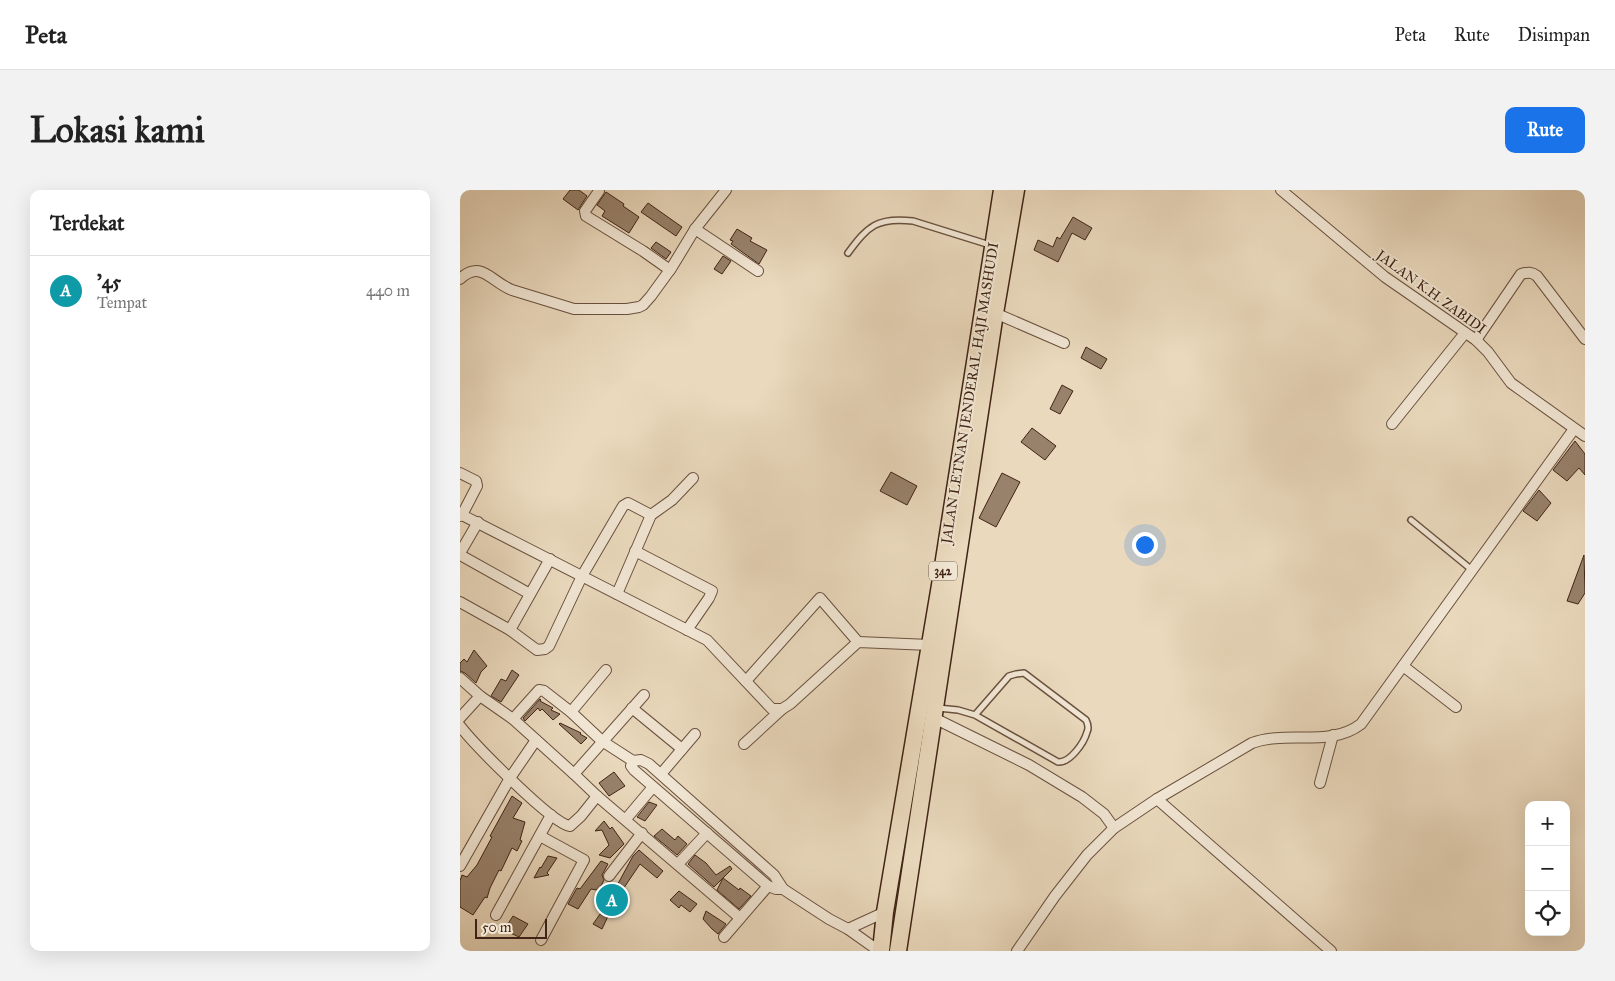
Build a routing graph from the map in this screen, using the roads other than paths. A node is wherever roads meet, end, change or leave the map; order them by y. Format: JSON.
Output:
{"nodes":[{"id":1,"x":726,"y":190,"type":"edge"},
{"id":2,"x":1002,"y":190,"type":"edge"},
{"id":3,"x":1016,"y":190,"type":"edge"},
{"id":4,"x":1281,"y":190,"type":"edge"},
{"id":5,"x":599,"y":191,"type":"dead end"},
{"id":6,"x":696,"y":229,"type":"junction"},
{"id":7,"x":993,"y":246,"type":"junction"},
{"id":8,"x":848,"y":253,"type":"dead end"},
{"id":9,"x":670,"y":270,"type":"junction"},
{"id":10,"x":758,"y":271,"type":"dead end"},
{"id":11,"x":460,"y":279,"type":"edge"},
{"id":12,"x":995,"y":313,"type":"junction"},
{"id":13,"x":1465,"y":333,"type":"junction"},
{"id":14,"x":1585,"y":339,"type":"edge"},
{"id":15,"x":1476,"y":340,"type":"junction"},
{"id":16,"x":1064,"y":343,"type":"dead end"},
{"id":17,"x":1392,"y":424,"type":"dead end"},
{"id":18,"x":1574,"y":429,"type":"junction"},
{"id":19,"x":1585,"y":436,"type":"edge"},
{"id":20,"x":460,"y":473,"type":"edge"},
{"id":21,"x":693,"y":478,"type":"dead end"},
{"id":22,"x":461,"y":515,"type":"edge"},
{"id":23,"x":651,"y":515,"type":"junction"},
{"id":24,"x":1410,"y":520,"type":"dead end"},
{"id":25,"x":478,"y":522,"type":"junction"},
{"id":26,"x":635,"y":551,"type":"junction"},
{"id":27,"x":460,"y":553,"type":"edge"},
{"id":28,"x":550,"y":559,"type":"junction"},
{"id":29,"x":1472,"y":570,"type":"junction"},
{"id":30,"x":582,"y":576,"type":"junction"},
{"id":31,"x":530,"y":594,"type":"junction"},
{"id":32,"x":617,"y":594,"type":"junction"},
{"id":33,"x":460,"y":602,"type":"edge"},
{"id":34,"x":510,"y":630,"type":"junction"},
{"id":35,"x":687,"y":630,"type":"junction"},
{"id":36,"x":858,"y":642,"type":"junction"},
{"id":37,"x":930,"y":645,"type":"junction"},
{"id":38,"x":1403,"y":666,"type":"junction"},
{"id":39,"x":606,"y":670,"type":"dead end"},
{"id":40,"x":460,"y":678,"type":"edge"},
{"id":41,"x":746,"y":681,"type":"junction"},
{"id":42,"x":644,"y":694,"type":"dead end"},
{"id":43,"x":480,"y":696,"type":"junction"},
{"id":44,"x":1456,"y":707,"type":"dead end"},
{"id":45,"x":632,"y":708,"type":"junction"},
{"id":46,"x":782,"y":709,"type":"junction"},
{"id":47,"x":930,"y":710,"type":"junction"},
{"id":48,"x":571,"y":712,"type":"junction"},
{"id":49,"x":975,"y":714,"type":"junction"},
{"id":50,"x":460,"y":718,"type":"edge"},
{"id":51,"x":513,"y":719,"type":"junction"},
{"id":52,"x":460,"y":726,"type":"edge"},
{"id":53,"x":695,"y":734,"type":"dead end"},
{"id":54,"x":1333,"y":735,"type":"junction"},
{"id":55,"x":536,"y":740,"type":"junction"},
{"id":56,"x":602,"y":741,"type":"junction"},
{"id":57,"x":744,"y":744,"type":"dead end"},
{"id":58,"x":682,"y":749,"type":"junction"},
{"id":59,"x":633,"y":761,"type":"junction"},
{"id":60,"x":574,"y":774,"type":"junction"},
{"id":61,"x":661,"y":774,"type":"junction"},
{"id":62,"x":510,"y":778,"type":"junction"},
{"id":63,"x":1320,"y":783,"type":"dead end"},
{"id":64,"x":653,"y":787,"type":"junction"},
{"id":65,"x":597,"y":796,"type":"junction"},
{"id":66,"x":1157,"y":799,"type":"junction"},
{"id":67,"x":551,"y":815,"type":"junction"},
{"id":68,"x":626,"y":819,"type":"junction"},
{"id":69,"x":1114,"y":828,"type":"junction"},
{"id":70,"x":642,"y":833,"type":"junction"},
{"id":71,"x":707,"y":833,"type":"junction"},
{"id":72,"x":540,"y":836,"type":"junction"},
{"id":73,"x":678,"y":864,"type":"junction"},
{"id":74,"x":460,"y":866,"type":"edge"},
{"id":75,"x":609,"y":876,"type":"dead end"},
{"id":76,"x":768,"y":886,"type":"junction"},
{"id":77,"x":783,"y":888,"type":"junction"},
{"id":78,"x":885,"y":912,"type":"junction"},
{"id":79,"x":496,"y":915,"type":"dead end"},
{"id":80,"x":740,"y":918,"type":"junction"},
{"id":81,"x":848,"y":929,"type":"junction"},
{"id":82,"x":724,"y":937,"type":"dead end"},
{"id":83,"x":541,"y":940,"type":"dead end"},
{"id":84,"x":880,"y":951,"type":"edge"},
{"id":85,"x":898,"y":951,"type":"edge"},
{"id":86,"x":1017,"y":951,"type":"edge"},
{"id":87,"x":1331,"y":951,"type":"edge"}],
"edges":[{"from":1,"to":6,"type":"street"},
{"from":2,"to":7,"type":"main road","name":"JALAN LETNAN JENDERAL HAJI MASHUDI","number":"342"},
{"from":3,"to":12,"type":"main road","name":"JALAN LETNAN JENDERAL HAJI MASHUDI","number":"342"},
{"from":4,"to":13,"type":"street","name":"JALAN K.H. ZABIDI"},
{"from":5,"to":9,"type":"street"},
{"from":6,"to":9,"type":"street"},
{"from":6,"to":10,"type":"street"},
{"from":7,"to":8,"type":"lane"},
{"from":7,"to":37,"type":"main road","name":"JALAN LETNAN JENDERAL HAJI MASHUDI","number":"342"},
{"from":9,"to":11,"type":"street"},
{"from":12,"to":16,"type":"street"},
{"from":12,"to":47,"type":"main road","name":"JALAN LETNAN JENDERAL HAJI MASHUDI","number":"342"},
{"from":13,"to":15,"type":"street","name":"JALAN K.H. ZABIDI"},
{"from":13,"to":17,"type":"street"},
{"from":14,"to":15,"type":"street"},
{"from":15,"to":18,"type":"street","name":"JALAN K.H. ZABIDI"},
{"from":18,"to":19,"type":"street","name":"JALAN K.H. ZABIDI"},
{"from":18,"to":29,"type":"street"},
{"from":20,"to":22,"type":"street"},
{"from":21,"to":23,"type":"street"},
{"from":22,"to":25,"type":"street"},
{"from":23,"to":26,"type":"street"},
{"from":23,"to":30,"type":"street"},
{"from":24,"to":29,"type":"lane"},
{"from":25,"to":27,"type":"street"},
{"from":25,"to":28,"type":"street"},
{"from":26,"to":32,"type":"street"},
{"from":26,"to":35,"type":"street"},
{"from":27,"to":31,"type":"street"},
{"from":28,"to":30,"type":"street"},
{"from":28,"to":31,"type":"street"},
{"from":29,"to":38,"type":"street"},
{"from":30,"to":32,"type":"street"},
{"from":30,"to":34,"type":"street"},
{"from":31,"to":34,"type":"street"},
{"from":32,"to":35,"type":"street"},
{"from":33,"to":34,"type":"street"},
{"from":35,"to":41,"type":"street"},
{"from":36,"to":37,"type":"street"},
{"from":36,"to":41,"type":"street"},
{"from":36,"to":46,"type":"street"},
{"from":37,"to":47,"type":"main road","name":"JALAN LETNAN JENDERAL HAJI MASHUDI","number":"342"},
{"from":38,"to":44,"type":"street"},
{"from":38,"to":54,"type":"street"},
{"from":39,"to":48,"type":"street"},
{"from":40,"to":43,"type":"street"},
{"from":41,"to":46,"type":"street"},
{"from":42,"to":45,"type":"street"},
{"from":43,"to":50,"type":"street"},
{"from":43,"to":51,"type":"street"},
{"from":45,"to":56,"type":"street"},
{"from":45,"to":58,"type":"street"},
{"from":46,"to":57,"type":"street"},
{"from":47,"to":49,"type":"lane"},
{"from":47,"to":69,"type":"street"},
{"from":47,"to":78,"type":"main road","name":"JALAN LETNAN JENDERAL HAJI MASHUDI","number":"342"},
{"from":47,"to":85,"type":"main road","name":"JALAN LETNAN JENDERAL HAJI MASHUDI","number":"342"},
{"from":48,"to":51,"type":"street"},
{"from":48,"to":56,"type":"street"},
{"from":49,"to":49,"type":"lane"},
{"from":51,"to":55,"type":"street"},
{"from":52,"to":62,"type":"street"},
{"from":53,"to":58,"type":"street"},
{"from":54,"to":63,"type":"street"},
{"from":54,"to":66,"type":"street"},
{"from":55,"to":60,"type":"street"},
{"from":55,"to":62,"type":"street"},
{"from":56,"to":59,"type":"street"},
{"from":56,"to":60,"type":"street"},
{"from":58,"to":61,"type":"street"},
{"from":59,"to":61,"type":"street"},
{"from":59,"to":64,"type":"street"},
{"from":60,"to":65,"type":"street"},
{"from":61,"to":77,"type":"street"},
{"from":62,"to":67,"type":"street"},
{"from":62,"to":74,"type":"street"},
{"from":64,"to":68,"type":"street"},
{"from":64,"to":71,"type":"street"},
{"from":65,"to":67,"type":"street"},
{"from":65,"to":68,"type":"street"},
{"from":66,"to":69,"type":"street"},
{"from":66,"to":87,"type":"street"},
{"from":67,"to":72,"type":"street"},
{"from":68,"to":70,"type":"street"},
{"from":69,"to":86,"type":"street"},
{"from":70,"to":73,"type":"street"},
{"from":70,"to":75,"type":"street"},
{"from":71,"to":73,"type":"street"},
{"from":71,"to":76,"type":"street"},
{"from":72,"to":79,"type":"street"},
{"from":72,"to":83,"type":"street"},
{"from":73,"to":80,"type":"street"},
{"from":76,"to":77,"type":"street"},
{"from":76,"to":80,"type":"street"},
{"from":77,"to":81,"type":"street"},
{"from":78,"to":81,"type":"street"},
{"from":78,"to":84,"type":"main road","name":"JALAN LETNAN JENDERAL HAJI MASHUDI","number":"342"},
{"from":80,"to":82,"type":"street"},
{"from":81,"to":84,"type":"street"}]}
